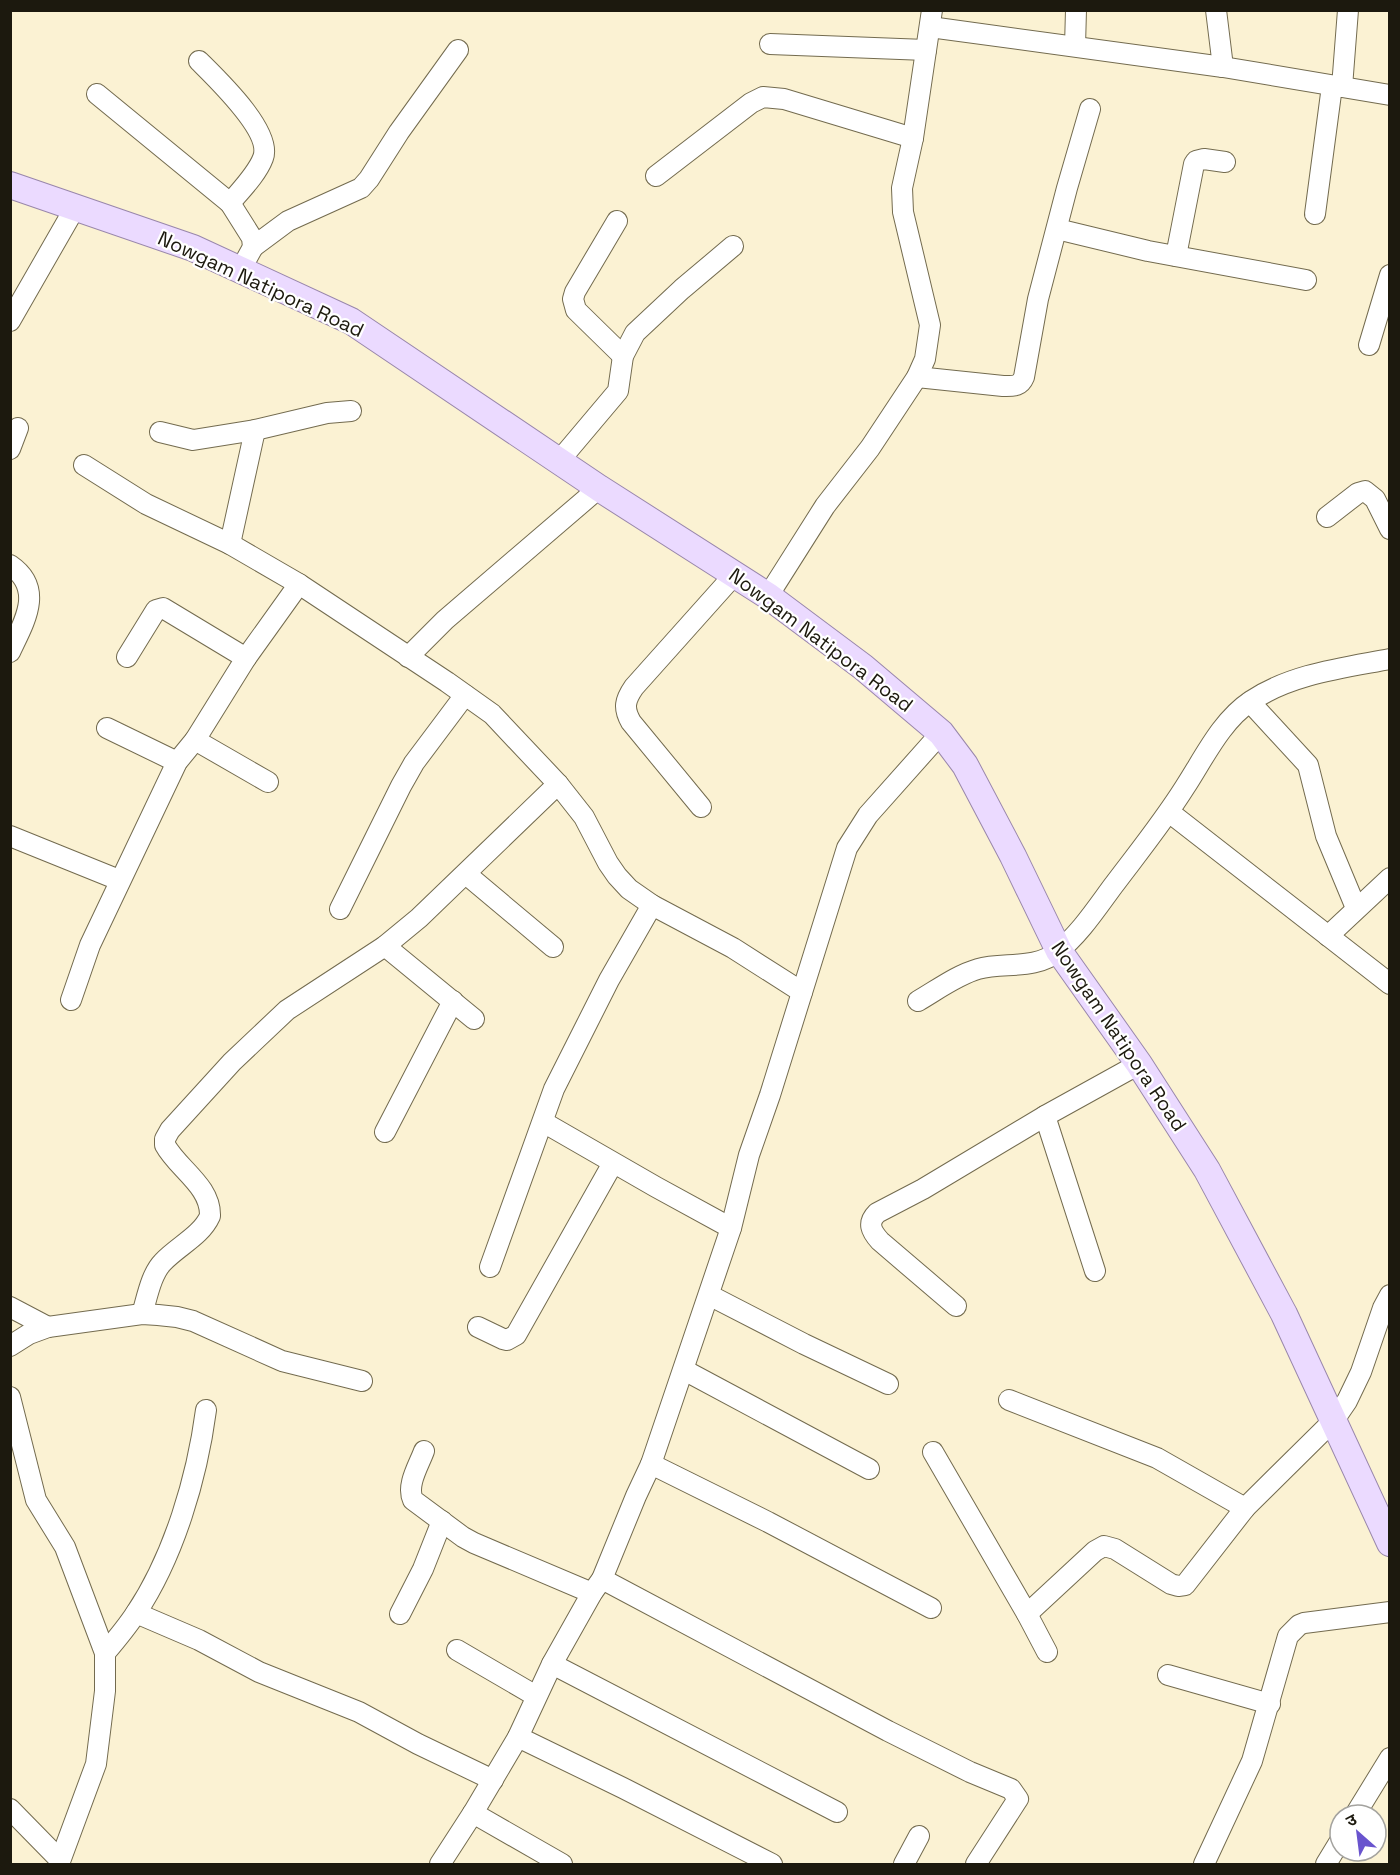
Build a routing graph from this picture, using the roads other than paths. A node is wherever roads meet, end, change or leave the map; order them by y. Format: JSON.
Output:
{"nodes":[{"id":1,"x":1076,"y":10,"type":"edge"},
{"id":2,"x":1216,"y":10,"type":"edge"},
{"id":3,"x":1348,"y":10,"type":"edge"},
{"id":4,"x":931,"y":19,"type":"edge"},
{"id":5,"x":770,"y":44,"type":"dead end"},
{"id":6,"x":1075,"y":46,"type":"junction"},
{"id":7,"x":458,"y":50,"type":"dead end"},
{"id":8,"x":926,"y":50,"type":"junction"},
{"id":9,"x":199,"y":61,"type":"dead end"},
{"id":10,"x":1223,"y":67,"type":"junction"},
{"id":11,"x":1337,"y":86,"type":"junction"},
{"id":12,"x":97,"y":94,"type":"dead end"},
{"id":13,"x":1389,"y":95,"type":"edge"},
{"id":14,"x":1090,"y":109,"type":"dead end"},
{"id":15,"x":913,"y":138,"type":"junction"},
{"id":16,"x":1225,"y":162,"type":"dead end"},
{"id":17,"x":656,"y":176,"type":"dead end"},
{"id":18,"x":10,"y":185,"type":"edge"},
{"id":19,"x":230,"y":203,"type":"junction"},
{"id":20,"x":76,"y":206,"type":"junction"},
{"id":21,"x":1315,"y":214,"type":"dead end"},
{"id":22,"x":616,"y":221,"type":"dead end"},
{"id":23,"x":1057,"y":229,"type":"junction"},
{"id":24,"x":733,"y":246,"type":"dead end"},
{"id":25,"x":253,"y":247,"type":"junction"},
{"id":26,"x":1176,"y":256,"type":"junction"},
{"id":27,"x":241,"y":270,"type":"junction"},
{"id":28,"x":1306,"y":280,"type":"dead end"},
{"id":29,"x":1388,"y":286,"type":"edge"},
{"id":30,"x":10,"y":321,"type":"edge"},
{"id":31,"x":1369,"y":345,"type":"dead end"},
{"id":32,"x":623,"y":356,"type":"junction"},
{"id":33,"x":917,"y":377,"type":"junction"},
{"id":34,"x":351,"y":411,"type":"dead end"},
{"id":35,"x":18,"y":428,"type":"dead end"},
{"id":36,"x":255,"y":430,"type":"junction"},
{"id":37,"x":160,"y":432,"type":"dead end"},
{"id":38,"x":10,"y":449,"type":"edge"},
{"id":39,"x":559,"y":461,"type":"junction"},
{"id":40,"x":84,"y":465,"type":"dead end"},
{"id":41,"x":599,"y":488,"type":"junction"},
{"id":42,"x":1327,"y":517,"type":"dead end"},
{"id":43,"x":1389,"y":529,"type":"edge"},
{"id":44,"x":230,"y":544,"type":"junction"},
{"id":45,"x":10,"y":565,"type":"edge"},
{"id":46,"x":735,"y":574,"type":"junction"},
{"id":47,"x":299,"y":584,"type":"junction"},
{"id":48,"x":768,"y":596,"type":"junction"},
{"id":49,"x":10,"y":652,"type":"edge"},
{"id":50,"x":128,"y":657,"type":"dead end"},
{"id":51,"x":408,"y":657,"type":"junction"},
{"id":52,"x":246,"y":658,"type":"junction"},
{"id":53,"x":1389,"y":659,"type":"edge"},
{"id":54,"x":465,"y":695,"type":"junction"},
{"id":55,"x":1250,"y":702,"type":"junction"},
{"id":56,"x":107,"y":728,"type":"dead end"},
{"id":57,"x":941,"y":733,"type":"junction"},
{"id":58,"x":195,"y":740,"type":"junction"},
{"id":59,"x":177,"y":762,"type":"junction"},
{"id":60,"x":268,"y":782,"type":"dead end"},
{"id":61,"x":558,"y":784,"type":"junction"},
{"id":62,"x":701,"y":807,"type":"dead end"},
{"id":63,"x":1169,"y":812,"type":"junction"},
{"id":64,"x":10,"y":836,"type":"edge"},
{"id":65,"x":466,"y":874,"type":"junction"},
{"id":66,"x":1389,"y":878,"type":"edge"},
{"id":67,"x":119,"y":880,"type":"junction"},
{"id":68,"x":652,"y":905,"type":"junction"},
{"id":69,"x":1356,"y":908,"type":"junction"},
{"id":70,"x":340,"y":909,"type":"dead end"},
{"id":71,"x":1328,"y":936,"type":"junction"},
{"id":72,"x":385,"y":946,"type":"junction"},
{"id":73,"x":553,"y":947,"type":"dead end"},
{"id":74,"x":1059,"y":951,"type":"junction"},
{"id":75,"x":1389,"y":984,"type":"edge"},
{"id":76,"x":802,"y":992,"type":"junction"},
{"id":77,"x":71,"y":1000,"type":"dead end"},
{"id":78,"x":453,"y":1001,"type":"junction"},
{"id":79,"x":918,"y":1001,"type":"dead end"},
{"id":80,"x":474,"y":1019,"type":"dead end"},
{"id":81,"x":1139,"y":1064,"type":"junction"},
{"id":82,"x":1045,"y":1116,"type":"junction"},
{"id":83,"x":543,"y":1122,"type":"junction"},
{"id":84,"x":385,"y":1132,"type":"dead end"},
{"id":85,"x":613,"y":1163,"type":"junction"},
{"id":86,"x":731,"y":1228,"type":"junction"},
{"id":87,"x":490,"y":1267,"type":"dead end"},
{"id":88,"x":1095,"y":1271,"type":"dead end"},
{"id":89,"x":709,"y":1295,"type":"junction"},
{"id":90,"x":1389,"y":1295,"type":"edge"},
{"id":91,"x":956,"y":1306,"type":"dead end"},
{"id":92,"x":10,"y":1307,"type":"edge"},
{"id":93,"x":141,"y":1314,"type":"junction"},
{"id":94,"x":478,"y":1326,"type":"dead end"},
{"id":95,"x":48,"y":1327,"type":"junction"},
{"id":96,"x":10,"y":1346,"type":"edge"},
{"id":97,"x":684,"y":1370,"type":"junction"},
{"id":98,"x":362,"y":1380,"type":"dead end"},
{"id":99,"x":888,"y":1384,"type":"dead end"},
{"id":100,"x":10,"y":1397,"type":"edge"},
{"id":101,"x":1009,"y":1400,"type":"dead end"},
{"id":102,"x":206,"y":1410,"type":"dead end"},
{"id":103,"x":1334,"y":1420,"type":"junction"},
{"id":104,"x":424,"y":1451,"type":"dead end"},
{"id":105,"x":933,"y":1452,"type":"dead end"},
{"id":106,"x":651,"y":1464,"type":"junction"},
{"id":107,"x":869,"y":1469,"type":"dead end"},
{"id":108,"x":1245,"y":1508,"type":"junction"},
{"id":109,"x":442,"y":1521,"type":"junction"},
{"id":110,"x":1389,"y":1543,"type":"edge"},
{"id":111,"x":597,"y":1586,"type":"junction"},
{"id":112,"x":931,"y":1608,"type":"dead end"},
{"id":113,"x":1389,"y":1612,"type":"edge"},
{"id":114,"x":136,"y":1613,"type":"junction"},
{"id":115,"x":399,"y":1614,"type":"dead end"},
{"id":116,"x":1027,"y":1614,"type":"junction"},
{"id":117,"x":457,"y":1650,"type":"dead end"},
{"id":118,"x":1047,"y":1652,"type":"dead end"},
{"id":119,"x":105,"y":1653,"type":"junction"},
{"id":120,"x":552,"y":1664,"type":"junction"},
{"id":121,"x":1168,"y":1675,"type":"dead end"},
{"id":122,"x":536,"y":1696,"type":"junction"},
{"id":123,"x":1270,"y":1704,"type":"junction"},
{"id":124,"x":518,"y":1737,"type":"junction"},
{"id":125,"x":1389,"y":1758,"type":"edge"},
{"id":126,"x":492,"y":1780,"type":"junction"},
{"id":127,"x":1362,"y":1803,"type":"edge"},
{"id":128,"x":10,"y":1809,"type":"edge"},
{"id":129,"x":837,"y":1812,"type":"dead end"},
{"id":130,"x":473,"y":1813,"type":"junction"},
{"id":131,"x":919,"y":1836,"type":"dead end"},
{"id":132,"x":59,"y":1862,"type":"edge"},
{"id":133,"x":440,"y":1864,"type":"edge"},
{"id":134,"x":562,"y":1864,"type":"edge"},
{"id":135,"x":772,"y":1864,"type":"edge"},
{"id":136,"x":904,"y":1864,"type":"edge"},
{"id":137,"x":976,"y":1864,"type":"edge"},
{"id":138,"x":1204,"y":1864,"type":"edge"}],
"edges":[{"from":1,"to":6,"type":"street"},
{"from":2,"to":10,"type":"street"},
{"from":3,"to":11,"type":"street"},
{"from":4,"to":6,"type":"street"},
{"from":4,"to":8,"type":"street"},
{"from":5,"to":8,"type":"street"},
{"from":6,"to":10,"type":"street"},
{"from":7,"to":25,"type":"street"},
{"from":8,"to":15,"type":"street"},
{"from":9,"to":19,"type":"street"},
{"from":10,"to":11,"type":"street"},
{"from":11,"to":13,"type":"street"},
{"from":11,"to":21,"type":"street"},
{"from":12,"to":19,"type":"street"},
{"from":14,"to":23,"type":"street"},
{"from":15,"to":17,"type":"street"},
{"from":15,"to":33,"type":"street"},
{"from":16,"to":26,"type":"street"},
{"from":18,"to":20,"type":"main road","name":"Nowgam Natipora Road"},
{"from":19,"to":25,"type":"street"},
{"from":20,"to":27,"type":"main road","name":"Nowgam Natipora Road"},
{"from":20,"to":30,"type":"street"},
{"from":22,"to":32,"type":"street"},
{"from":23,"to":26,"type":"street"},
{"from":23,"to":33,"type":"street"},
{"from":24,"to":32,"type":"street"},
{"from":25,"to":27,"type":"street"},
{"from":26,"to":28,"type":"street"},
{"from":27,"to":39,"type":"main road","name":"Nowgam Natipora Road"},
{"from":29,"to":31,"type":"street"},
{"from":32,"to":39,"type":"street"},
{"from":33,"to":48,"type":"street"},
{"from":34,"to":36,"type":"street"},
{"from":35,"to":38,"type":"street"},
{"from":36,"to":37,"type":"street"},
{"from":36,"to":44,"type":"street"},
{"from":39,"to":41,"type":"main road","name":"Nowgam Natipora Road"},
{"from":40,"to":44,"type":"street"},
{"from":41,"to":46,"type":"main road","name":"Nowgam Natipora Road"},
{"from":41,"to":51,"type":"street"},
{"from":42,"to":43,"type":"street"},
{"from":44,"to":47,"type":"street"},
{"from":45,"to":49,"type":"street"},
{"from":46,"to":48,"type":"main road","name":"Nowgam Natipora Road"},
{"from":46,"to":62,"type":"street"},
{"from":47,"to":51,"type":"street"},
{"from":47,"to":52,"type":"street"},
{"from":48,"to":57,"type":"main road","name":"Nowgam Natipora Road"},
{"from":50,"to":52,"type":"street"},
{"from":51,"to":54,"type":"street"},
{"from":52,"to":58,"type":"street"},
{"from":53,"to":55,"type":"street"},
{"from":54,"to":61,"type":"street"},
{"from":54,"to":70,"type":"street"},
{"from":55,"to":63,"type":"street"},
{"from":55,"to":69,"type":"street"},
{"from":56,"to":59,"type":"street"},
{"from":57,"to":74,"type":"main road","name":"Nowgam Natipora Road"},
{"from":57,"to":76,"type":"street"},
{"from":58,"to":59,"type":"street"},
{"from":58,"to":60,"type":"street"},
{"from":59,"to":67,"type":"street"},
{"from":61,"to":65,"type":"street"},
{"from":61,"to":68,"type":"street"},
{"from":63,"to":71,"type":"street"},
{"from":63,"to":74,"type":"street"},
{"from":64,"to":67,"type":"street"},
{"from":65,"to":72,"type":"street"},
{"from":65,"to":73,"type":"street"},
{"from":66,"to":69,"type":"street"},
{"from":67,"to":77,"type":"street"},
{"from":68,"to":76,"type":"street"},
{"from":68,"to":83,"type":"street"},
{"from":69,"to":71,"type":"street"},
{"from":71,"to":75,"type":"street"},
{"from":72,"to":78,"type":"street"},
{"from":72,"to":93,"type":"street"},
{"from":74,"to":79,"type":"street"},
{"from":74,"to":81,"type":"main road","name":"Nowgam Natipora Road"},
{"from":76,"to":86,"type":"street"},
{"from":78,"to":80,"type":"street"},
{"from":78,"to":84,"type":"street"},
{"from":81,"to":82,"type":"street"},
{"from":81,"to":103,"type":"main road","name":"Nowgam Natipora Road"},
{"from":82,"to":88,"type":"street"},
{"from":82,"to":91,"type":"street"},
{"from":83,"to":85,"type":"street"},
{"from":83,"to":87,"type":"street"},
{"from":85,"to":86,"type":"street"},
{"from":85,"to":94,"type":"street"},
{"from":86,"to":89,"type":"street"},
{"from":89,"to":97,"type":"street"},
{"from":89,"to":99,"type":"street"},
{"from":90,"to":103,"type":"street"},
{"from":92,"to":95,"type":"street"},
{"from":93,"to":95,"type":"street"},
{"from":93,"to":98,"type":"street"},
{"from":95,"to":96,"type":"street"},
{"from":97,"to":106,"type":"street"},
{"from":97,"to":107,"type":"street"},
{"from":100,"to":119,"type":"street"},
{"from":101,"to":108,"type":"street"},
{"from":102,"to":114,"type":"street"},
{"from":103,"to":108,"type":"street"},
{"from":103,"to":110,"type":"main road","name":"Nowgam Natipora Road"},
{"from":104,"to":109,"type":"street"},
{"from":105,"to":116,"type":"street"},
{"from":106,"to":111,"type":"street"},
{"from":106,"to":112,"type":"street"},
{"from":108,"to":116,"type":"street"},
{"from":109,"to":111,"type":"street"},
{"from":109,"to":115,"type":"street"},
{"from":111,"to":120,"type":"street"},
{"from":111,"to":137,"type":"street"},
{"from":113,"to":123,"type":"street"},
{"from":114,"to":119,"type":"street"},
{"from":114,"to":126,"type":"street"},
{"from":116,"to":118,"type":"street"},
{"from":117,"to":122,"type":"street"},
{"from":119,"to":132,"type":"street"},
{"from":120,"to":122,"type":"street"},
{"from":120,"to":129,"type":"street"},
{"from":121,"to":123,"type":"street"},
{"from":122,"to":124,"type":"street"},
{"from":123,"to":138,"type":"street"},
{"from":124,"to":126,"type":"street"},
{"from":124,"to":135,"type":"street"},
{"from":125,"to":127,"type":"street"},
{"from":126,"to":130,"type":"street"},
{"from":128,"to":132,"type":"street"},
{"from":130,"to":133,"type":"street"},
{"from":130,"to":134,"type":"street"},
{"from":131,"to":136,"type":"street"}]}
